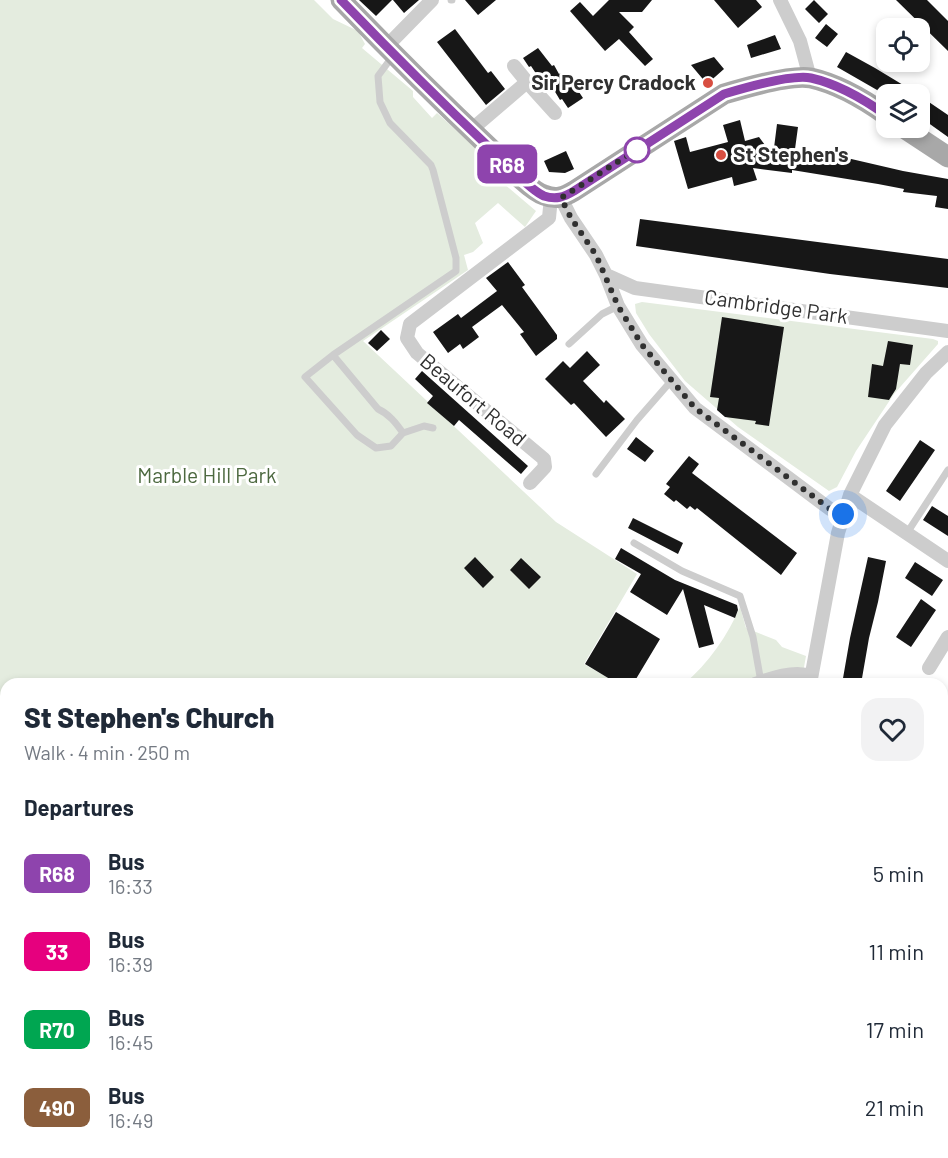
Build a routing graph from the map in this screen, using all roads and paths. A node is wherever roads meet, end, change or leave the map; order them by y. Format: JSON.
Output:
{"nodes":[{"id":1,"x":341,"y":0,"type":"edge"},
{"id":2,"x":432,"y":0,"type":"edge"},
{"id":3,"x":780,"y":0,"type":"edge"},
{"id":4,"x":390,"y":51,"type":"junction"},
{"id":5,"x":514,"y":66,"type":"dead end"},
{"id":6,"x":810,"y":78,"type":"junction"},
{"id":7,"x":527,"y":82,"type":"junction"},
{"id":8,"x":876,"y":109,"type":"edge"},
{"id":9,"x":555,"y":113,"type":"dead end"},
{"id":10,"x":471,"y":130,"type":"junction"},
{"id":11,"x":919,"y":138,"type":"edge"},
{"id":12,"x":948,"y":158,"type":"edge"},
{"id":13,"x":556,"y":198,"type":"junction"},
{"id":14,"x":606,"y":275,"type":"junction"},
{"id":15,"x":618,"y":306,"type":"junction"},
{"id":16,"x":948,"y":331,"type":"edge"},
{"id":17,"x":569,"y":344,"type":"dead end"},
{"id":18,"x":948,"y":352,"type":"edge"},
{"id":19,"x":333,"y":356,"type":"junction"},
{"id":20,"x":672,"y":380,"type":"junction"},
{"id":21,"x":433,"y":428,"type":"dead end"},
{"id":22,"x":403,"y":433,"type":"junction"},
{"id":23,"x":948,"y":470,"type":"edge"},
{"id":24,"x":596,"y":474,"type":"dead end"},
{"id":25,"x":531,"y":483,"type":"dead end"},
{"id":26,"x":850,"y":495,"type":"junction"},
{"id":27,"x":843,"y":514,"type":"junction"},
{"id":28,"x":907,"y":532,"type":"junction"},
{"id":29,"x":634,"y":543,"type":"dead end"},
{"id":30,"x":948,"y":561,"type":"edge"},
{"id":31,"x":948,"y":637,"type":"edge"},
{"id":32,"x":929,"y":668,"type":"dead end"},
{"id":33,"x":757,"y":678,"type":"edge"},
{"id":34,"x":780,"y":678,"type":"edge"},
{"id":35,"x":808,"y":678,"type":"edge"},
{"id":36,"x":810,"y":678,"type":"edge"}],
"edges":[{"from":1,"to":4,"type":"main road"},
{"from":2,"to":4,"type":"street"},
{"from":3,"to":6,"type":"street"},
{"from":4,"to":10,"type":"main road"},
{"from":4,"to":19,"type":"lane"},
{"from":5,"to":7,"type":"street"},
{"from":6,"to":8,"type":"main road"},
{"from":6,"to":13,"type":"main road"},
{"from":7,"to":9,"type":"street"},
{"from":7,"to":10,"type":"street"},
{"from":10,"to":13,"type":"main road"},
{"from":11,"to":12,"type":"main road"},
{"from":13,"to":14,"type":"street"},
{"from":13,"to":25,"type":"street","name":"Beaufort Road"},
{"from":14,"to":15,"type":"street"},
{"from":14,"to":16,"type":"street","name":"Cambridge Park"},
{"from":15,"to":17,"type":"lane"},
{"from":15,"to":20,"type":"street"},
{"from":18,"to":26,"type":"street"},
{"from":19,"to":22,"type":"lane"},
{"from":19,"to":22,"type":"lane"},
{"from":20,"to":24,"type":"lane"},
{"from":20,"to":27,"type":"street"},
{"from":21,"to":22,"type":"lane"},
{"from":23,"to":28,"type":"lane"},
{"from":26,"to":27,"type":"street"},
{"from":26,"to":28,"type":"street"},
{"from":27,"to":36,"type":"street"},
{"from":28,"to":30,"type":"street"},
{"from":29,"to":33,"type":"lane"},
{"from":31,"to":32,"type":"street"},
{"from":34,"to":35,"type":"street"}]}
